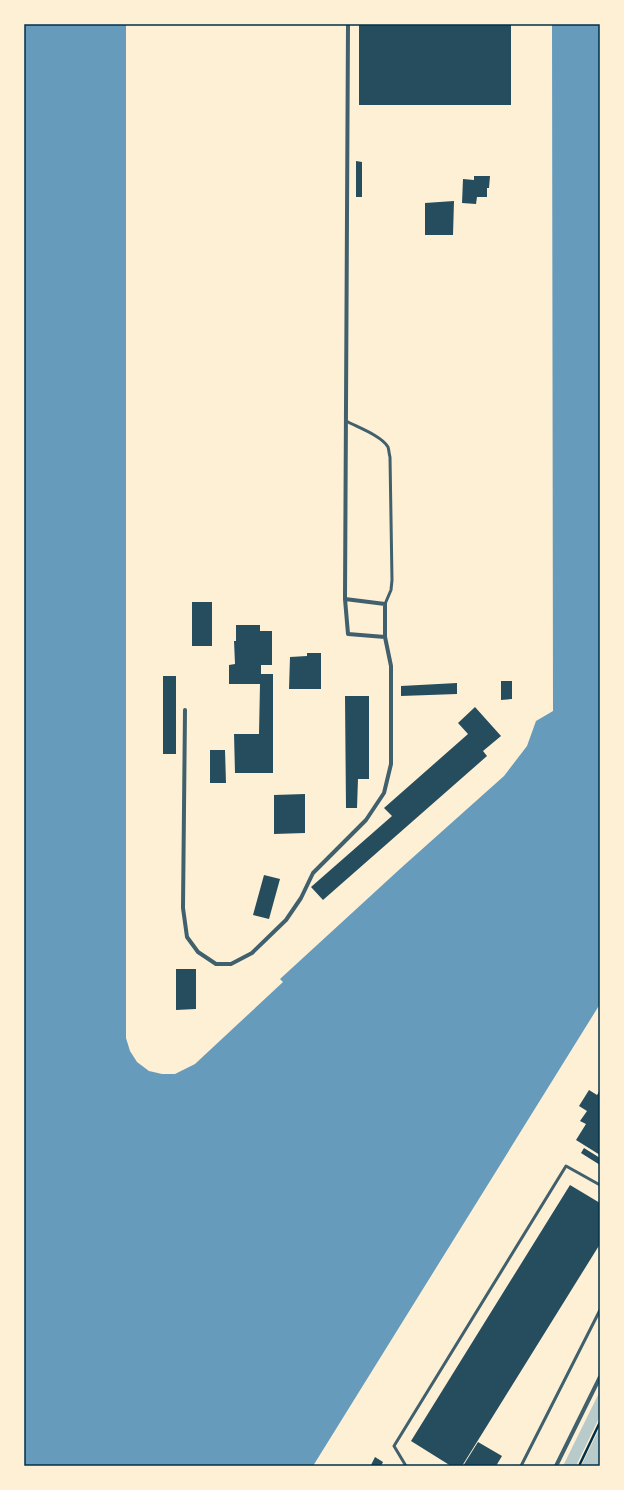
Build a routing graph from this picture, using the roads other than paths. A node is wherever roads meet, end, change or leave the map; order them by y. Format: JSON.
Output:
{"nodes":[{"id":1,"x":348,"y":24,"type":"edge"},
{"id":2,"x":346,"y":421,"type":"junction"},
{"id":3,"x":345,"y":599,"type":"junction"},
{"id":4,"x":385,"y":604,"type":"junction"},
{"id":5,"x":385,"y":637,"type":"junction"},
{"id":6,"x":185,"y":710,"type":"dead end"},
{"id":7,"x":600,"y":1185,"type":"edge"},
{"id":8,"x":600,"y":1310,"type":"edge"},
{"id":9,"x":600,"y":1377,"type":"edge"},
{"id":10,"x":406,"y":1466,"type":"edge"},
{"id":11,"x":521,"y":1466,"type":"edge"},
{"id":12,"x":556,"y":1466,"type":"edge"}],
"edges":[{"from":1,"to":2,"type":"street"},
{"from":2,"to":3,"type":"street"},
{"from":2,"to":4,"type":"lane"},
{"from":3,"to":4,"type":"street"},
{"from":3,"to":5,"type":"street"},
{"from":4,"to":5,"type":"street"},
{"from":5,"to":6,"type":"street"},
{"from":7,"to":10,"type":"lane"},
{"from":8,"to":11,"type":"lane"},
{"from":9,"to":12,"type":"street"}]}
